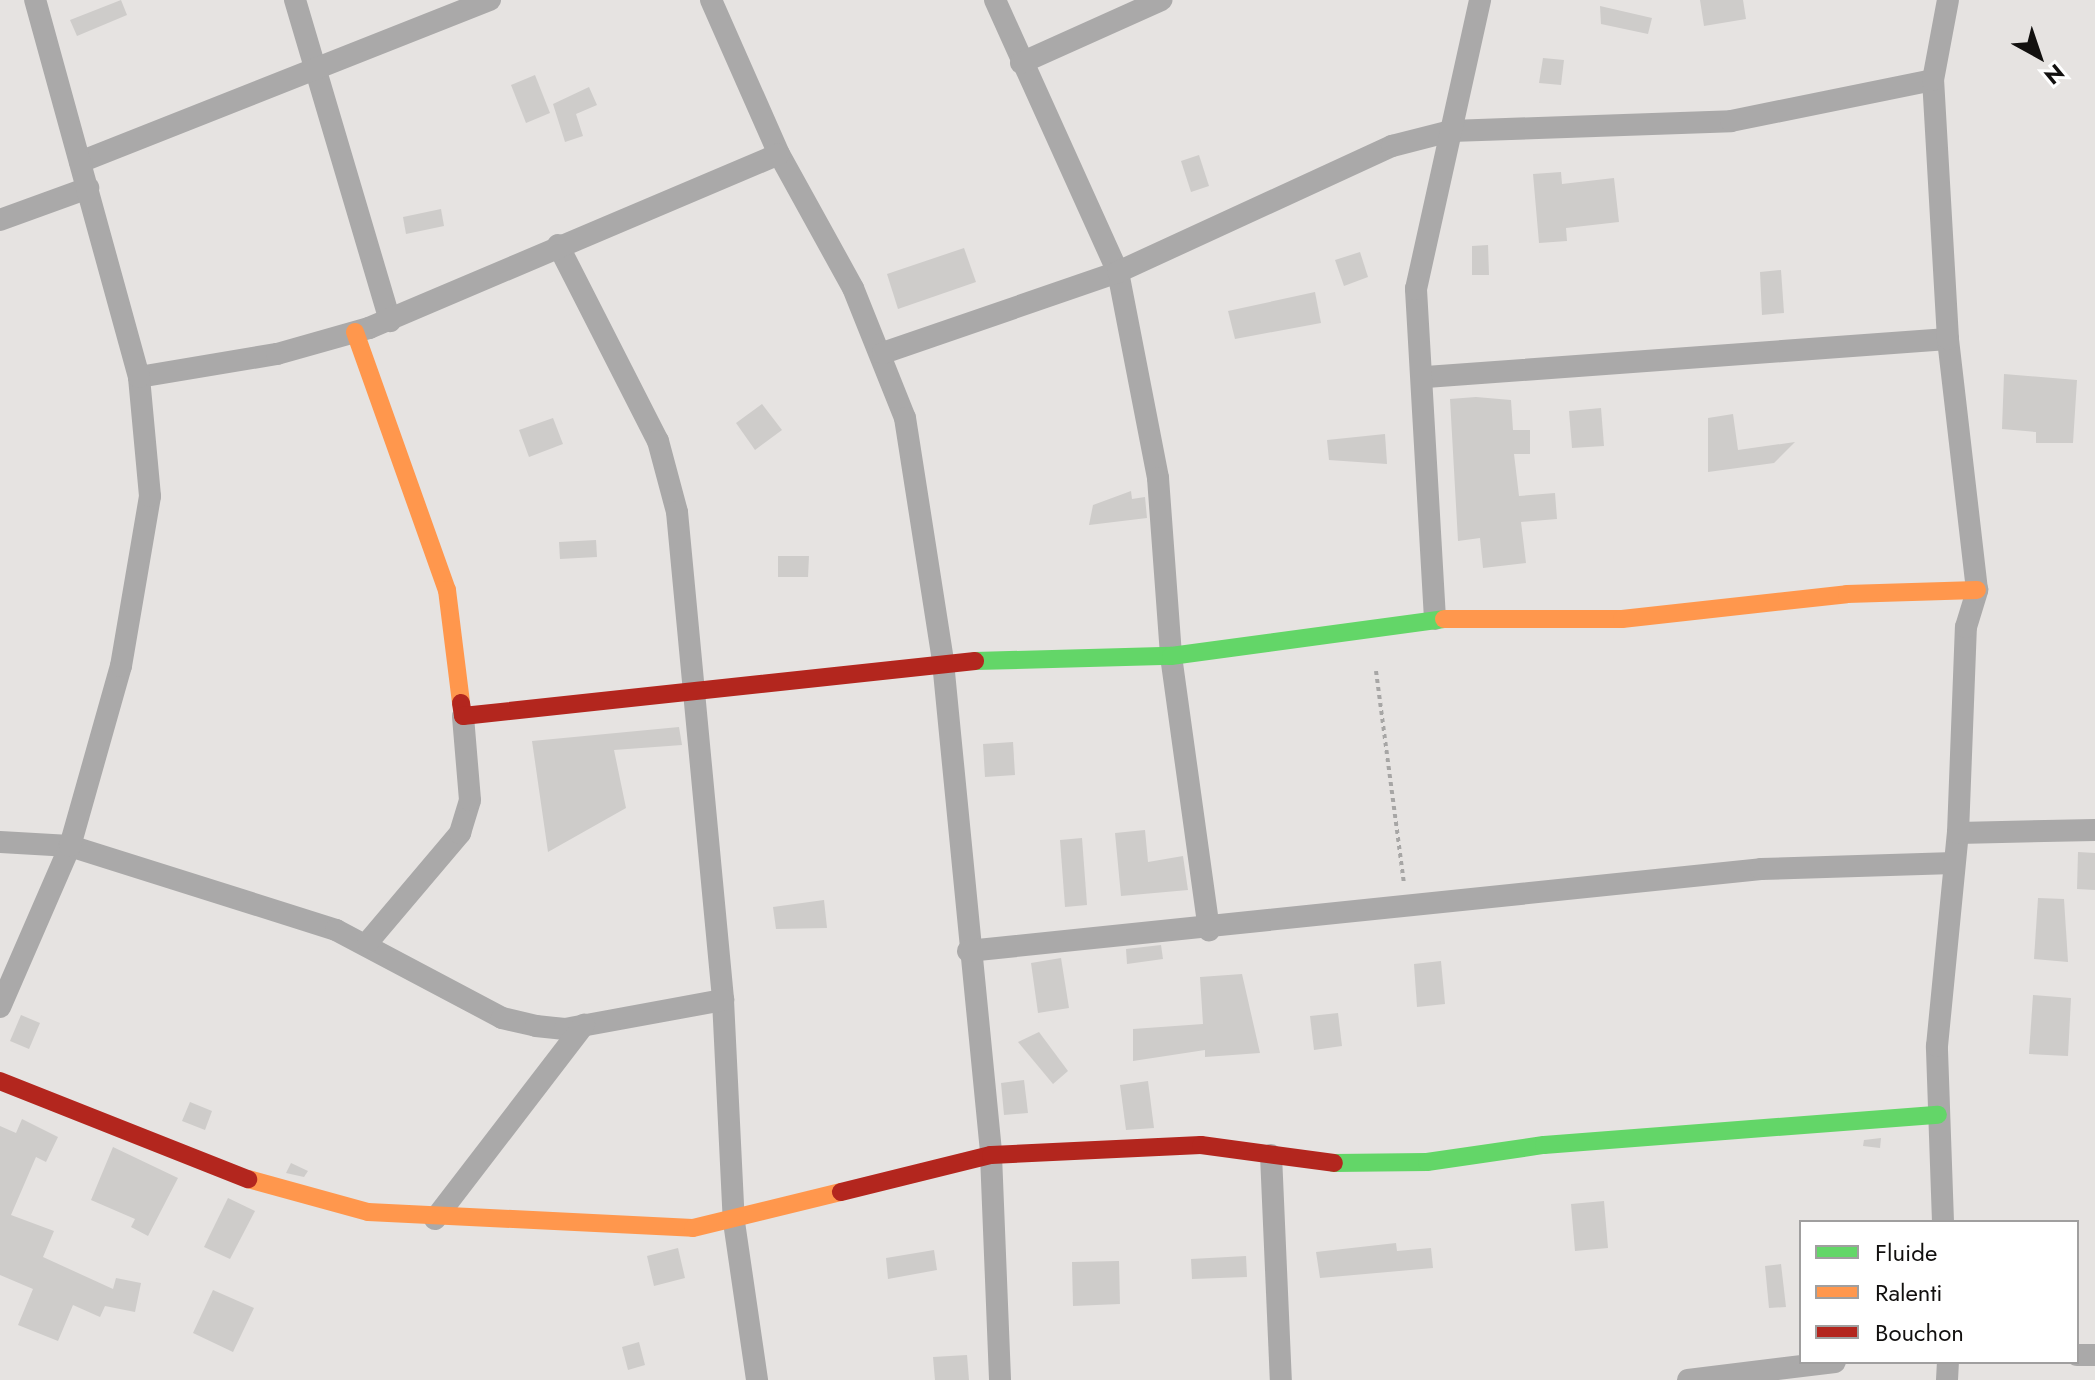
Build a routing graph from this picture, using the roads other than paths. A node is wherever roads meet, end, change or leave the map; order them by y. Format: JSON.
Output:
{"nodes":[{"id":1,"x":35,"y":0,"type":"edge"},
{"id":2,"x":295,"y":0,"type":"edge"},
{"id":3,"x":490,"y":0,"type":"edge"},
{"id":4,"x":711,"y":0,"type":"edge"},
{"id":5,"x":995,"y":0,"type":"edge"},
{"id":6,"x":1161,"y":0,"type":"edge"},
{"id":7,"x":1480,"y":0,"type":"edge"},
{"id":8,"x":1948,"y":0,"type":"edge"},
{"id":9,"x":1021,"y":63,"type":"junction"},
{"id":10,"x":319,"y":69,"type":"junction"},
{"id":11,"x":1933,"y":80,"type":"junction"},
{"id":12,"x":1451,"y":131,"type":"junction"},
{"id":13,"x":779,"y":154,"type":"junction"},
{"id":14,"x":80,"y":162,"type":"junction"},
{"id":15,"x":88,"y":188,"type":"junction"},
{"id":16,"x":0,"y":220,"type":"edge"},
{"id":17,"x":558,"y":245,"type":"junction"},
{"id":18,"x":1118,"y":272,"type":"junction"},
{"id":19,"x":390,"y":321,"type":"junction"},
{"id":20,"x":355,"y":332,"type":"junction"},
{"id":21,"x":1948,"y":339,"type":"junction"},
{"id":22,"x":883,"y":353,"type":"junction"},
{"id":23,"x":139,"y":377,"type":"junction"},
{"id":24,"x":1426,"y":377,"type":"junction"},
{"id":25,"x":1977,"y":590,"type":"junction"},
{"id":26,"x":1435,"y":619,"type":"junction"},
{"id":27,"x":1171,"y":656,"type":"junction"},
{"id":28,"x":943,"y":662,"type":"junction"},
{"id":29,"x":694,"y":686,"type":"junction"},
{"id":30,"x":463,"y":716,"type":"junction"},
{"id":31,"x":2095,"y":830,"type":"edge"},
{"id":32,"x":1958,"y":833,"type":"junction"},
{"id":33,"x":0,"y":842,"type":"edge"},
{"id":34,"x":70,"y":846,"type":"junction"},
{"id":35,"x":1954,"y":863,"type":"junction"},
{"id":36,"x":1209,"y":930,"type":"junction"},
{"id":37,"x":368,"y":942,"type":"junction"},
{"id":38,"x":968,"y":951,"type":"junction"},
{"id":39,"x":723,"y":1000,"type":"junction"},
{"id":40,"x":0,"y":1007,"type":"edge"},
{"id":41,"x":584,"y":1025,"type":"junction"},
{"id":42,"x":0,"y":1081,"type":"edge"},
{"id":43,"x":1938,"y":1115,"type":"junction"},
{"id":44,"x":991,"y":1155,"type":"junction"},
{"id":45,"x":1271,"y":1155,"type":"junction"},
{"id":46,"x":435,"y":1219,"type":"junction"},
{"id":47,"x":1943,"y":1220,"type":"edge"},
{"id":48,"x":734,"y":1222,"type":"junction"},
{"id":49,"x":1819,"y":1364,"type":"edge"},
{"id":50,"x":757,"y":1380,"type":"edge"},
{"id":51,"x":1000,"y":1380,"type":"edge"},
{"id":52,"x":1281,"y":1380,"type":"edge"},
{"id":53,"x":1688,"y":1380,"type":"edge"}],
"edges":[{"from":1,"to":14,"type":"street"},
{"from":2,"to":10,"type":"street"},
{"from":3,"to":10,"type":"street"},
{"from":4,"to":13,"type":"street"},
{"from":5,"to":9,"type":"street"},
{"from":6,"to":9,"type":"street"},
{"from":7,"to":12,"type":"street"},
{"from":8,"to":11,"type":"street"},
{"from":9,"to":18,"type":"street"},
{"from":10,"to":14,"type":"street"},
{"from":10,"to":19,"type":"street"},
{"from":11,"to":12,"type":"street"},
{"from":11,"to":21,"type":"street"},
{"from":12,"to":18,"type":"street"},
{"from":12,"to":24,"type":"street"},
{"from":13,"to":17,"type":"street"},
{"from":13,"to":22,"type":"street"},
{"from":14,"to":15,"type":"street"},
{"from":15,"to":16,"type":"street"},
{"from":15,"to":23,"type":"street"},
{"from":17,"to":19,"type":"street"},
{"from":17,"to":29,"type":"street"},
{"from":18,"to":22,"type":"street"},
{"from":18,"to":27,"type":"street"},
{"from":19,"to":20,"type":"street"},
{"from":20,"to":23,"type":"street"},
{"from":20,"to":30,"type":"street"},
{"from":21,"to":24,"type":"street"},
{"from":21,"to":25,"type":"street"},
{"from":22,"to":28,"type":"street"},
{"from":23,"to":34,"type":"street"},
{"from":24,"to":26,"type":"street"},
{"from":25,"to":26,"type":"street"},
{"from":25,"to":32,"type":"street"},
{"from":26,"to":27,"type":"street"},
{"from":27,"to":28,"type":"street"},
{"from":27,"to":36,"type":"street"},
{"from":28,"to":29,"type":"street"},
{"from":28,"to":38,"type":"street"},
{"from":29,"to":30,"type":"street"},
{"from":29,"to":39,"type":"street"},
{"from":30,"to":37,"type":"street"},
{"from":31,"to":32,"type":"street"},
{"from":32,"to":35,"type":"street"},
{"from":33,"to":34,"type":"street"},
{"from":34,"to":37,"type":"street"},
{"from":34,"to":40,"type":"street"},
{"from":35,"to":36,"type":"street"},
{"from":35,"to":43,"type":"street"},
{"from":36,"to":38,"type":"street"},
{"from":37,"to":41,"type":"street"},
{"from":38,"to":44,"type":"street"},
{"from":39,"to":41,"type":"street"},
{"from":39,"to":48,"type":"street"},
{"from":41,"to":46,"type":"street"},
{"from":42,"to":46,"type":"street"},
{"from":43,"to":45,"type":"street"},
{"from":43,"to":47,"type":"street"},
{"from":44,"to":45,"type":"street"},
{"from":44,"to":48,"type":"street"},
{"from":44,"to":51,"type":"street"},
{"from":45,"to":52,"type":"street"},
{"from":46,"to":48,"type":"street"},
{"from":48,"to":50,"type":"street"},
{"from":49,"to":53,"type":"street"}]}
